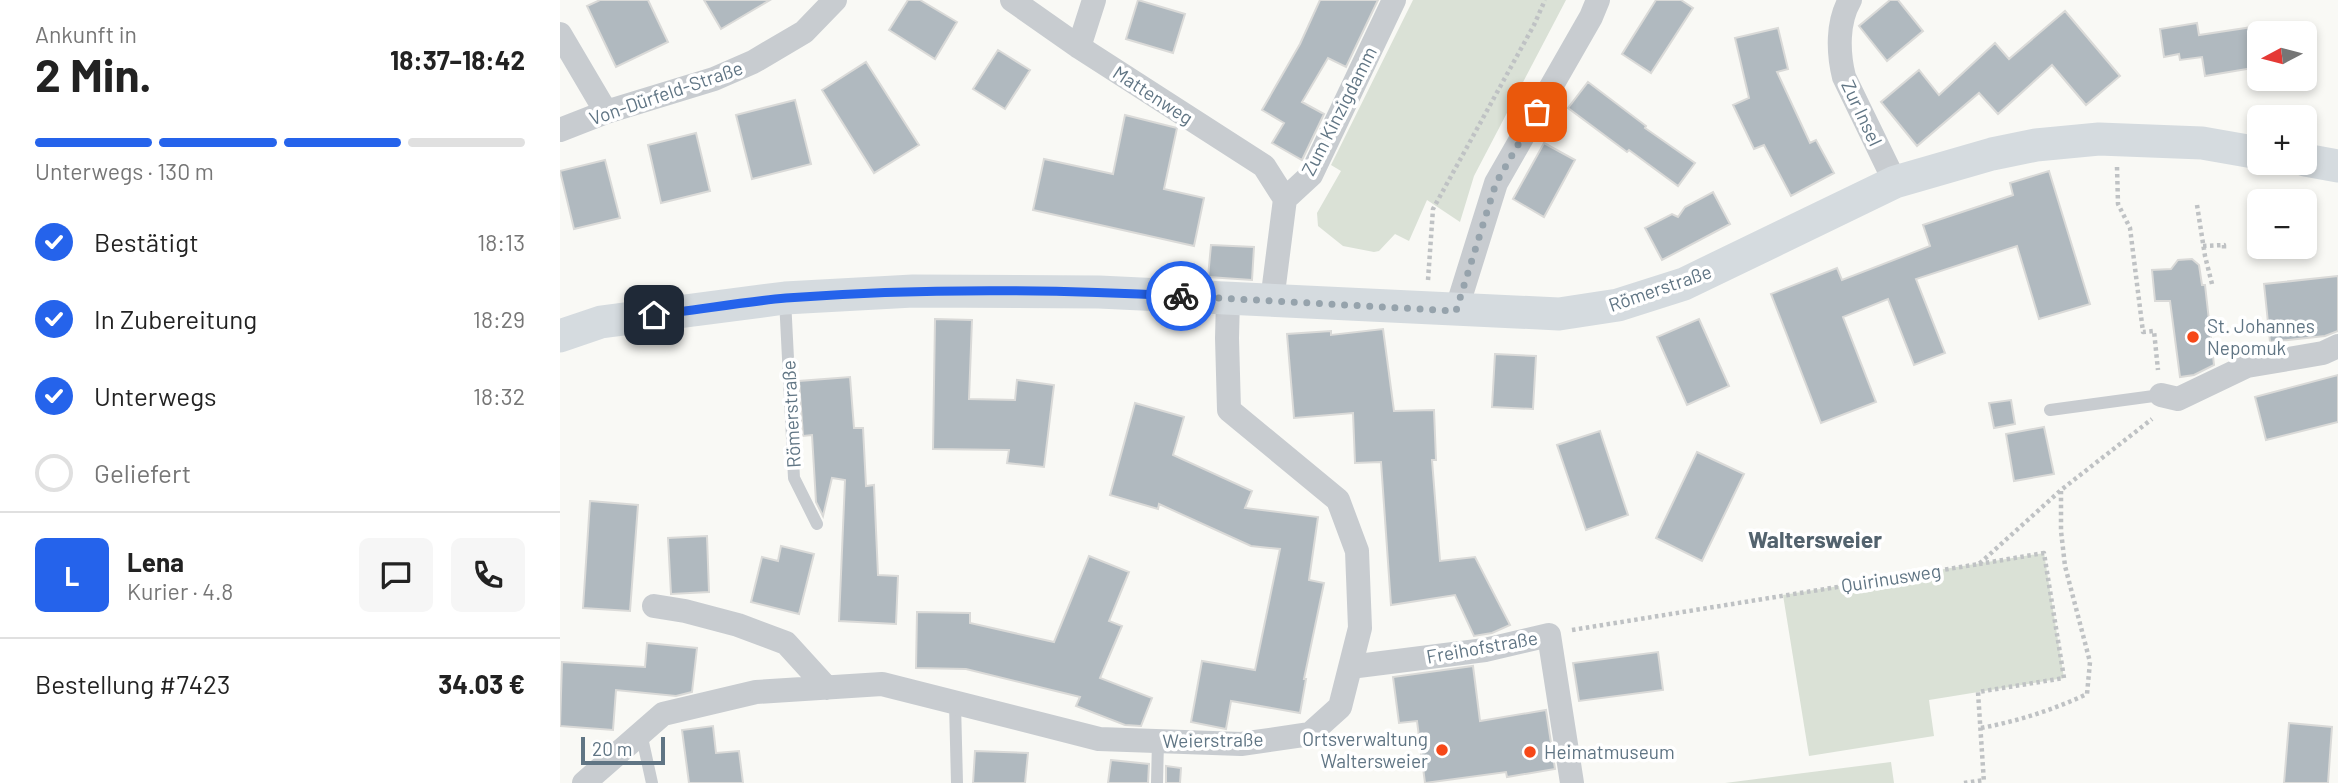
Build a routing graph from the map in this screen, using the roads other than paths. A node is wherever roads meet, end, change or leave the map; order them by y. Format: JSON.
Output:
{"nodes":[{"id":1,"x":835,"y":0,"type":"edge"},
{"id":2,"x":1012,"y":0,"type":"edge"},
{"id":3,"x":1094,"y":0,"type":"edge"},
{"id":4,"x":1394,"y":0,"type":"edge"},
{"id":5,"x":1598,"y":0,"type":"edge"},
{"id":6,"x":1850,"y":0,"type":"edge"},
{"id":7,"x":560,"y":34,"type":"edge"},
{"id":8,"x":1079,"y":47,"type":"junction"},
{"id":9,"x":606,"y":112,"type":"junction"},
{"id":10,"x":560,"y":130,"type":"edge"},
{"id":11,"x":2247,"y":151,"type":"edge"},
{"id":12,"x":2317,"y":162,"type":"edge"},
{"id":13,"x":2338,"y":166,"type":"edge"},
{"id":14,"x":1895,"y":183,"type":"junction"},
{"id":15,"x":1285,"y":199,"type":"junction"},
{"id":16,"x":785,"y":298,"type":"junction"},
{"id":17,"x":1228,"y":299,"type":"junction"},
{"id":18,"x":1272,"y":302,"type":"junction"},
{"id":19,"x":1441,"y":310,"type":"junction"},
{"id":20,"x":560,"y":336,"type":"edge"},
{"id":21,"x":2338,"y":346,"type":"edge"},
{"id":22,"x":2169,"y":397,"type":"joint"},
{"id":23,"x":2050,"y":410,"type":"dead end"},
{"id":24,"x":817,"y":524,"type":"dead end"},
{"id":25,"x":654,"y":606,"type":"dead end"},
{"id":26,"x":1350,"y":667,"type":"junction"},
{"id":27,"x":827,"y":688,"type":"junction"},
{"id":28,"x":955,"y":703,"type":"junction"},
{"id":29,"x":641,"y":733,"type":"junction"},
{"id":30,"x":1158,"y":741,"type":"junction"},
{"id":31,"x":584,"y":783,"type":"edge"},
{"id":32,"x":652,"y":783,"type":"edge"},
{"id":33,"x":957,"y":783,"type":"edge"},
{"id":34,"x":1157,"y":783,"type":"edge"},
{"id":35,"x":1572,"y":783,"type":"edge"}],
"edges":[{"from":1,"to":9,"type":"street","name":"Von-Dürfeld-Straße"},
{"from":2,"to":8,"type":"street","name":"Mattenweg"},
{"from":3,"to":8,"type":"street"},
{"from":4,"to":15,"type":"street","name":"Zum Kinzigdamm"},
{"from":5,"to":19,"type":"street"},
{"from":6,"to":14,"type":"street","name":"Zur Insel"},
{"from":7,"to":9,"type":"street"},
{"from":8,"to":15,"type":"street","name":"Mattenweg"},
{"from":9,"to":10,"type":"street","name":"Von-Dürfeld-Straße"},
{"from":11,"to":14,"type":"street","name":"Römerstraße"},
{"from":12,"to":13,"type":"street"},
{"from":14,"to":19,"type":"street","name":"Römerstraße"},
{"from":15,"to":18,"type":"street"},
{"from":16,"to":17,"type":"street","name":"Römerstraße"},
{"from":16,"to":20,"type":"street","name":"Römerstraße"},
{"from":16,"to":24,"type":"lane","name":"Römerstraße"},
{"from":17,"to":18,"type":"street","name":"Römerstraße"},
{"from":17,"to":26,"type":"street","name":"Weierstraße"},
{"from":18,"to":19,"type":"street","name":"Römerstraße"},
{"from":21,"to":22,"type":"street"},
{"from":22,"to":23,"type":"lane"},
{"from":25,"to":27,"type":"street"},
{"from":26,"to":30,"type":"street","name":"Weierstraße"},
{"from":26,"to":35,"type":"street","name":"Freihofstraße"},
{"from":27,"to":28,"type":"street","name":"Weierstraße"},
{"from":27,"to":29,"type":"street","name":"Weierstraße"},
{"from":28,"to":30,"type":"street","name":"Weierstraße"},
{"from":28,"to":33,"type":"lane"},
{"from":29,"to":31,"type":"street","name":"Weierstraße"},
{"from":29,"to":32,"type":"lane"},
{"from":30,"to":34,"type":"lane"}]}
